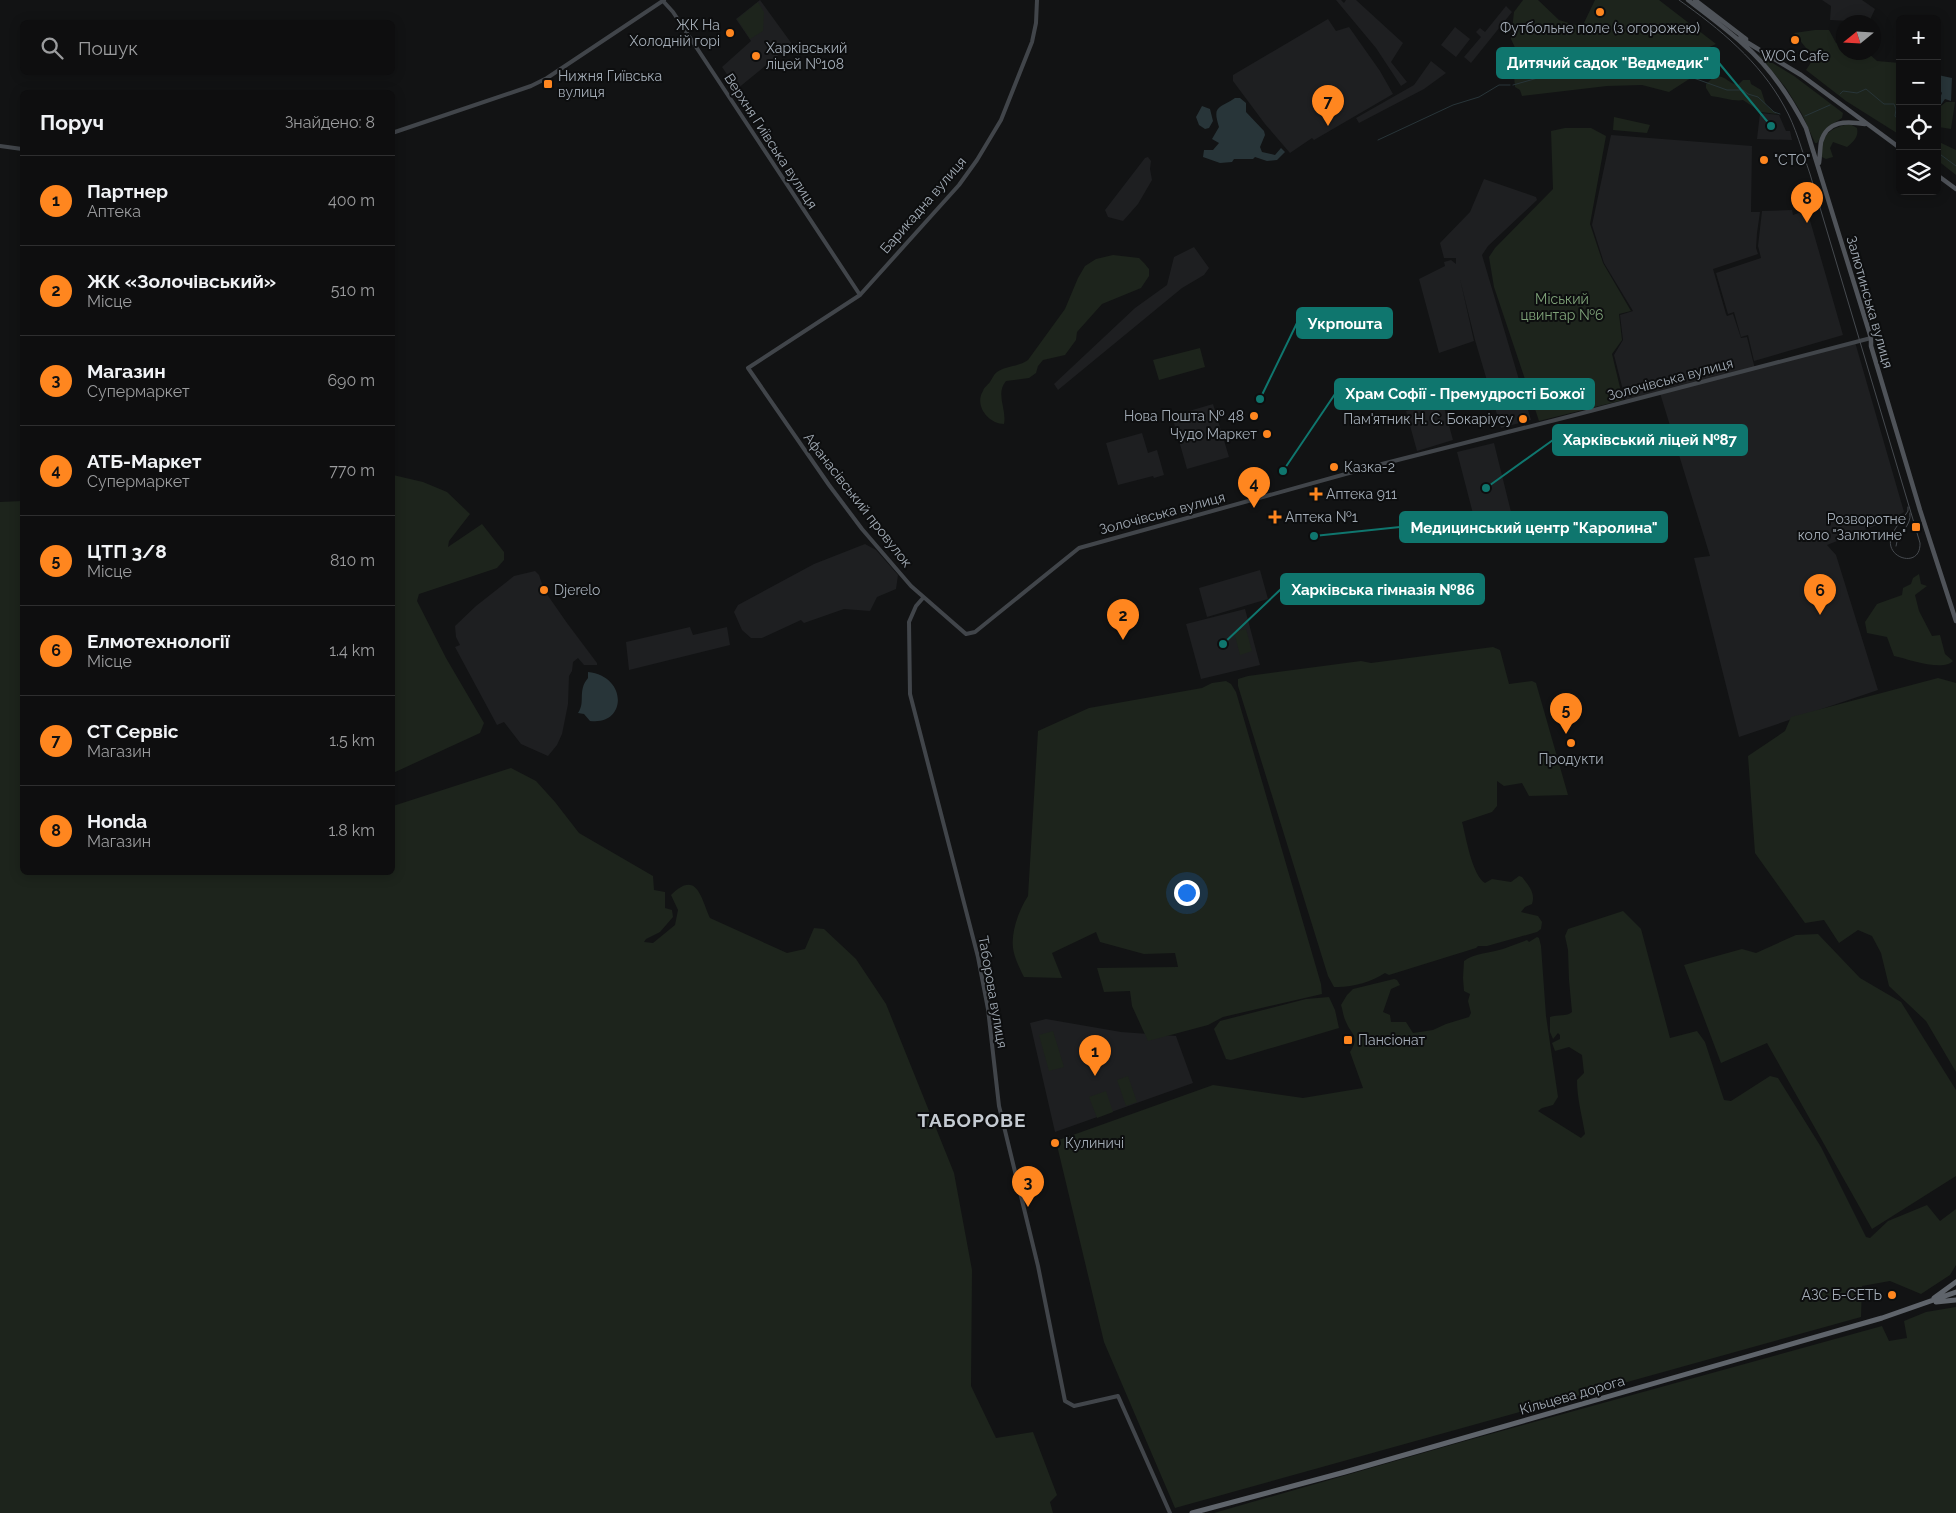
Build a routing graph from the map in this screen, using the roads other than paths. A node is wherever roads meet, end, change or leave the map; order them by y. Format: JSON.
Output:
{"nodes":[{"id":1,"x":664,"y":0,"type":"edge"},
{"id":2,"x":1037,"y":0,"type":"edge"},
{"id":3,"x":1688,"y":0,"type":"edge"},
{"id":4,"x":1696,"y":0,"type":"edge"},
{"id":5,"x":1730,"y":33,"type":"junction"},
{"id":6,"x":1753,"y":44,"type":"junction"},
{"id":7,"x":1868,"y":124,"type":"junction"},
{"id":8,"x":395,"y":132,"type":"edge"},
{"id":9,"x":1812,"y":143,"type":"junction"},
{"id":10,"x":1821,"y":143,"type":"junction"},
{"id":11,"x":1896,"y":145,"type":"edge"},
{"id":12,"x":0,"y":146,"type":"edge"},
{"id":13,"x":20,"y":149,"type":"edge"},
{"id":14,"x":1818,"y":164,"type":"junction"},
{"id":15,"x":1941,"y":179,"type":"edge"},
{"id":16,"x":1955,"y":188,"type":"edge"},
{"id":17,"x":860,"y":295,"type":"junction"},
{"id":18,"x":1870,"y":338,"type":"junction"},
{"id":19,"x":748,"y":368,"type":"joint"},
{"id":20,"x":923,"y":598,"type":"junction"},
{"id":21,"x":1956,"y":621,"type":"edge"},
{"id":22,"x":966,"y":634,"type":"joint"},
{"id":23,"x":1956,"y":1282,"type":"edge"},
{"id":24,"x":1956,"y":1292,"type":"edge"},
{"id":25,"x":1956,"y":1300,"type":"edge"},
{"id":26,"x":1923,"y":1304,"type":"junction"},
{"id":27,"x":1170,"y":1513,"type":"edge"},
{"id":28,"x":1192,"y":1513,"type":"edge"}],
"edges":[{"from":1,"to":8,"type":"street"},
{"from":1,"to":17,"type":"street","name":"Верхня Гиївська вулиця"},
{"from":2,"to":17,"type":"street","name":"Барикадна вулиця"},
{"from":3,"to":5,"type":"main road","name":"Залютинська вулиця"},
{"from":4,"to":6,"type":"main road"},
{"from":5,"to":6,"type":"main road"},
{"from":5,"to":9,"type":"main road","name":"Залютинська вулиця"},
{"from":6,"to":7,"type":"main road"},
{"from":7,"to":10,"type":"main road"},
{"from":7,"to":11,"type":"main road"},
{"from":9,"to":10,"type":"main road"},
{"from":9,"to":14,"type":"main road","name":"Залютинська вулиця"},
{"from":10,"to":14,"type":"main road"},
{"from":12,"to":13,"type":"street"},
{"from":14,"to":18,"type":"main road","name":"Залютинська вулиця"},
{"from":15,"to":16,"type":"main road"},
{"from":17,"to":19,"type":"street","name":"Барикадна вулиця"},
{"from":18,"to":21,"type":"main road","name":"Залютинська вулиця"},
{"from":18,"to":22,"type":"street","name":"Золочівська вулиця"},
{"from":19,"to":20,"type":"street","name":"Афанасівський провулок"},
{"from":20,"to":22,"type":"street","name":"Афанасівський провулок"},
{"from":20,"to":27,"type":"street","name":"Таборова вулиця"},
{"from":23,"to":26,"type":"highway"},
{"from":24,"to":26,"type":"highway","name":"Кільцева дорога"},
{"from":25,"to":26,"type":"highway"},
{"from":26,"to":28,"type":"highway","name":"Кільцева дорога"}]}
